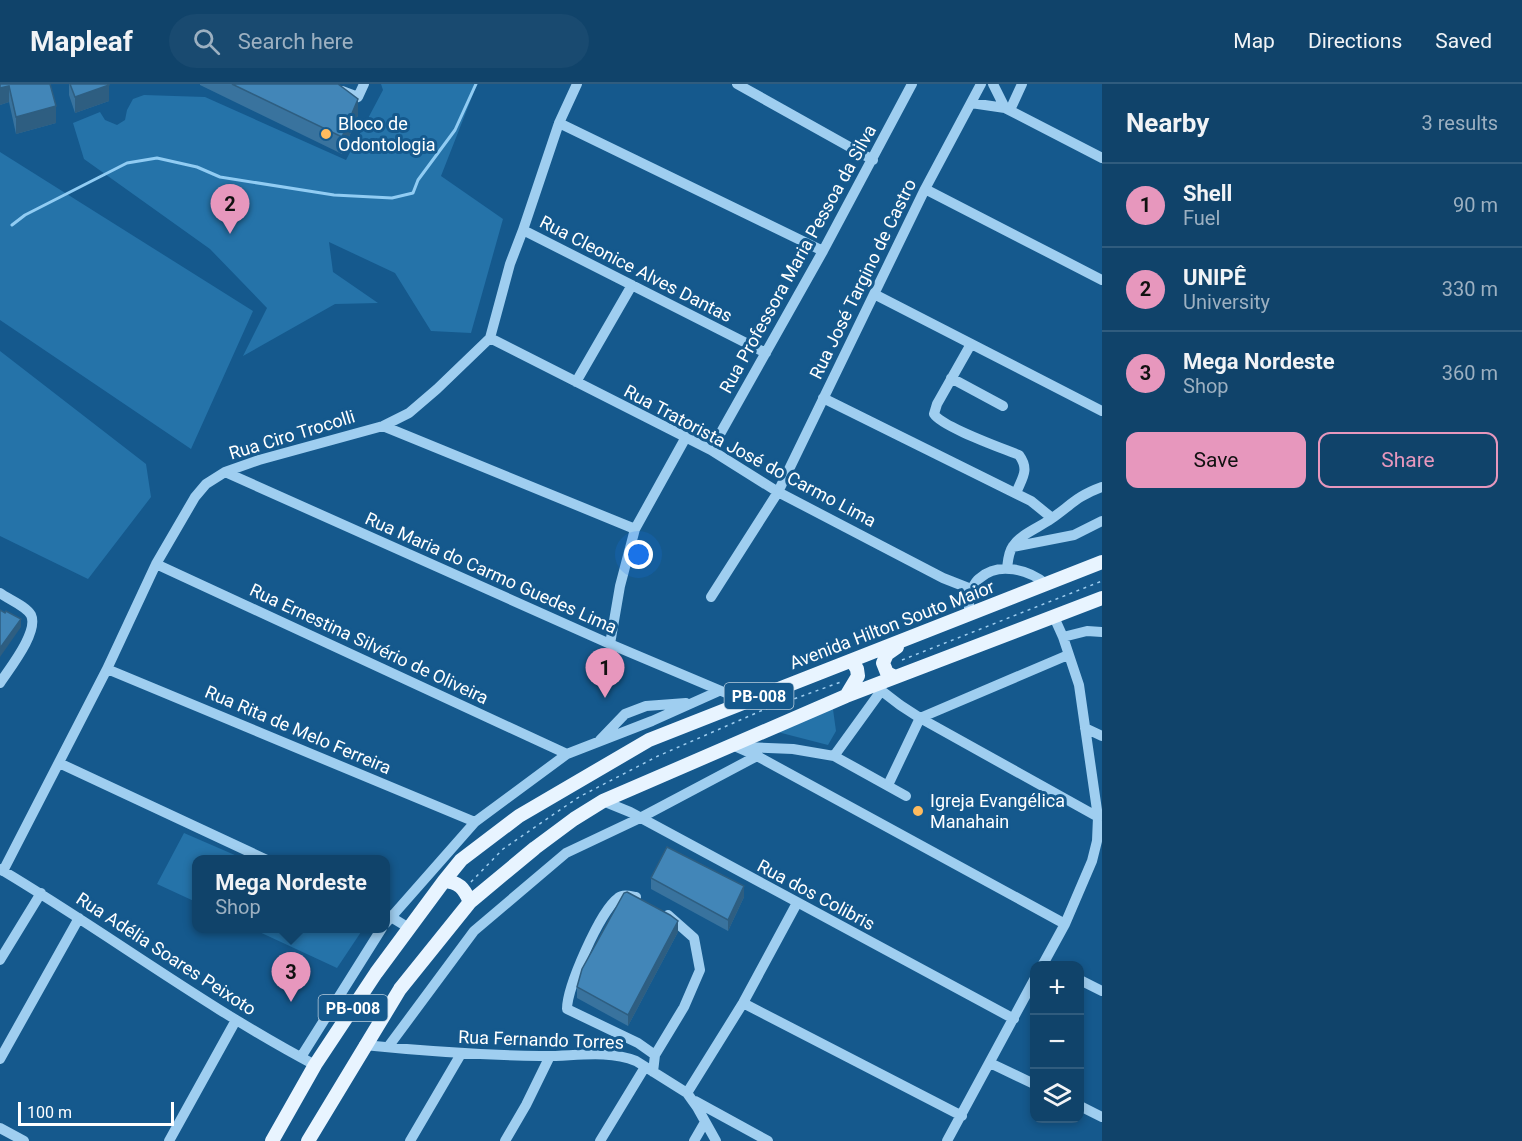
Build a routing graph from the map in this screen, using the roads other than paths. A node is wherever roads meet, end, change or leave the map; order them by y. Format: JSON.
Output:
{"nodes":[{"id":1,"x":364,"y":84,"type":"edge"},
{"id":2,"x":577,"y":84,"type":"edge"},
{"id":3,"x":737,"y":84,"type":"edge"},
{"id":4,"x":912,"y":84,"type":"edge"},
{"id":5,"x":981,"y":84,"type":"edge"},
{"id":6,"x":993,"y":84,"type":"edge"},
{"id":7,"x":1022,"y":84,"type":"edge"},
{"id":8,"x":342,"y":91,"type":"edge"},
{"id":9,"x":971,"y":102,"type":"junction"},
{"id":10,"x":1007,"y":109,"type":"junction"},
{"id":11,"x":559,"y":123,"type":"junction"},
{"id":12,"x":1102,"y":158,"type":"edge"},
{"id":13,"x":873,"y":160,"type":"junction"},
{"id":14,"x":925,"y":189,"type":"junction"},
{"id":15,"x":523,"y":230,"type":"junction"},
{"id":16,"x":823,"y":251,"type":"junction"},
{"id":17,"x":1102,"y":280,"type":"edge"},
{"id":18,"x":632,"y":285,"type":"junction"},
{"id":19,"x":874,"y":294,"type":"junction"},
{"id":20,"x":490,"y":338,"type":"junction"},
{"id":21,"x":971,"y":344,"type":"junction"},
{"id":22,"x":766,"y":353,"type":"junction"},
{"id":23,"x":951,"y":378,"type":"junction"},
{"id":24,"x":576,"y":382,"type":"junction"},
{"id":25,"x":823,"y":398,"type":"junction"},
{"id":26,"x":1003,"y":406,"type":"dead end"},
{"id":27,"x":1102,"y":411,"type":"edge"},
{"id":28,"x":383,"y":426,"type":"junction"},
{"id":29,"x":686,"y":437,"type":"junction"},
{"id":30,"x":711,"y":450,"type":"junction"},
{"id":31,"x":225,"y":472,"type":"junction"},
{"id":32,"x":1102,"y":487,"type":"edge"},
{"id":33,"x":778,"y":492,"type":"junction"},
{"id":34,"x":1016,"y":493,"type":"junction"},
{"id":35,"x":1052,"y":518,"type":"junction"},
{"id":36,"x":1102,"y":521,"type":"edge"},
{"id":37,"x":635,"y":529,"type":"junction"},
{"id":38,"x":1013,"y":547,"type":"junction"},
{"id":39,"x":1102,"y":562,"type":"edge"},
{"id":40,"x":156,"y":564,"type":"junction"},
{"id":41,"x":1007,"y":569,"type":"junction"},
{"id":42,"x":1046,"y":584,"type":"junction"},
{"id":43,"x":971,"y":589,"type":"junction"},
{"id":44,"x":0,"y":593,"type":"edge"},
{"id":45,"x":711,"y":597,"type":"dead end"},
{"id":46,"x":1102,"y":598,"type":"edge"},
{"id":47,"x":969,"y":615,"type":"junction"},
{"id":48,"x":1054,"y":616,"type":"junction"},
{"id":49,"x":1102,"y":632,"type":"edge"},
{"id":50,"x":1063,"y":637,"type":"junction"},
{"id":51,"x":906,"y":640,"type":"junction"},
{"id":52,"x":609,"y":644,"type":"junction"},
{"id":53,"x":1068,"y":655,"type":"junction"},
{"id":54,"x":852,"y":661,"type":"junction"},
{"id":55,"x":107,"y":669,"type":"junction"},
{"id":56,"x":895,"y":677,"type":"junction"},
{"id":57,"x":0,"y":683,"type":"edge"},
{"id":58,"x":877,"y":688,"type":"junction"},
{"id":59,"x":719,"y":691,"type":"junction"},
{"id":60,"x":846,"y":696,"type":"junction"},
{"id":61,"x":746,"y":701,"type":"junction"},
{"id":62,"x":695,"y":702,"type":"junction"},
{"id":63,"x":920,"y":718,"type":"junction"},
{"id":64,"x":1085,"y":728,"type":"junction"},
{"id":65,"x":1102,"y":736,"type":"edge"},
{"id":66,"x":598,"y":742,"type":"junction"},
{"id":67,"x":736,"y":746,"type":"junction"},
{"id":68,"x":567,"y":754,"type":"junction"},
{"id":69,"x":757,"y":756,"type":"junction"},
{"id":70,"x":834,"y":756,"type":"junction"},
{"id":71,"x":59,"y":763,"type":"junction"},
{"id":72,"x":888,"y":785,"type":"junction"},
{"id":73,"x":906,"y":796,"type":"dead end"},
{"id":74,"x":603,"y":801,"type":"junction"},
{"id":75,"x":1098,"y":817,"type":"junction"},
{"id":76,"x":640,"y":818,"type":"junction"},
{"id":77,"x":475,"y":822,"type":"junction"},
{"id":78,"x":256,"y":855,"type":"edge"},
{"id":79,"x":1097,"y":864,"type":"edge"},
{"id":80,"x":1,"y":870,"type":"edge"},
{"id":81,"x":444,"y":881,"type":"junction"},
{"id":82,"x":41,"y":893,"type":"junction"},
{"id":83,"x":643,"y":901,"type":"edge"},
{"id":84,"x":470,"y":902,"type":"junction"},
{"id":85,"x":797,"y":903,"type":"junction"},
{"id":86,"x":659,"y":910,"type":"edge"},
{"id":87,"x":390,"y":915,"type":"edge"},
{"id":88,"x":79,"y":918,"type":"junction"},
{"id":89,"x":390,"y":919,"type":"edge"},
{"id":90,"x":1065,"y":924,"type":"junction"},
{"id":91,"x":409,"y":928,"type":"junction"},
{"id":92,"x":379,"y":933,"type":"edge"},
{"id":93,"x":0,"y":960,"type":"edge"},
{"id":94,"x":1047,"y":961,"type":"edge"},
{"id":95,"x":1084,"y":982,"type":"edge"},
{"id":96,"x":1030,"y":989,"type":"edge"},
{"id":97,"x":1102,"y":991,"type":"edge"},
{"id":98,"x":743,"y":1003,"type":"junction"},
{"id":99,"x":1014,"y":1018,"type":"junction"},
{"id":100,"x":236,"y":1020,"type":"junction"},
{"id":101,"x":364,"y":1045,"type":"junction"},
{"id":102,"x":387,"y":1047,"type":"junction"},
{"id":103,"x":461,"y":1054,"type":"junction"},
{"id":104,"x":655,"y":1055,"type":"junction"},
{"id":105,"x":550,"y":1056,"type":"junction"},
{"id":106,"x":301,"y":1058,"type":"junction"},
{"id":107,"x":0,"y":1059,"type":"edge"},
{"id":108,"x":990,"y":1063,"type":"junction"},
{"id":109,"x":315,"y":1065,"type":"junction"},
{"id":110,"x":649,"y":1069,"type":"junction"},
{"id":111,"x":1030,"y":1082,"type":"edge"},
{"id":112,"x":689,"y":1096,"type":"junction"},
{"id":113,"x":1084,"y":1108,"type":"edge"},
{"id":114,"x":962,"y":1116,"type":"junction"},
{"id":115,"x":1102,"y":1117,"type":"edge"},
{"id":116,"x":705,"y":1122,"type":"junction"},
{"id":117,"x":0,"y":1128,"type":"edge"},
{"id":118,"x":24,"y":1141,"type":"edge"},
{"id":119,"x":169,"y":1141,"type":"edge"},
{"id":120,"x":272,"y":1141,"type":"edge"},
{"id":121,"x":308,"y":1141,"type":"edge"},
{"id":122,"x":410,"y":1141,"type":"edge"},
{"id":123,"x":505,"y":1141,"type":"edge"},
{"id":124,"x":600,"y":1141,"type":"edge"},
{"id":125,"x":694,"y":1141,"type":"edge"},
{"id":126,"x":716,"y":1141,"type":"edge"},
{"id":127,"x":768,"y":1141,"type":"edge"},
{"id":128,"x":947,"y":1141,"type":"edge"}],
"edges":[{"from":1,"to":8,"type":"street"},
{"from":2,"to":11,"type":"street","name":"Rua Ciro Trocolli"},
{"from":3,"to":13,"type":"street"},
{"from":4,"to":13,"type":"street","name":"Rua Professora Maria Pessoa da Silva"},
{"from":5,"to":9,"type":"street","name":"Rua José Targino de Castro"},
{"from":6,"to":10,"type":"street"},
{"from":7,"to":10,"type":"street"},
{"from":9,"to":10,"type":"street"},
{"from":9,"to":14,"type":"street","name":"Rua José Targino de Castro"},
{"from":10,"to":12,"type":"street"},
{"from":11,"to":15,"type":"street","name":"Rua Ciro Trocolli"},
{"from":11,"to":16,"type":"street"},
{"from":13,"to":16,"type":"street","name":"Rua Professora Maria Pessoa da Silva"},
{"from":14,"to":17,"type":"street"},
{"from":14,"to":19,"type":"street","name":"Rua José Targino de Castro"},
{"from":15,"to":18,"type":"street","name":"Rua Cleonice Alves Dantas"},
{"from":15,"to":20,"type":"street","name":"Rua Ciro Trocolli"},
{"from":16,"to":22,"type":"street","name":"Rua Professora Maria Pessoa da Silva"},
{"from":18,"to":22,"type":"street","name":"Rua Cleonice Alves Dantas"},
{"from":18,"to":24,"type":"street"},
{"from":19,"to":21,"type":"street"},
{"from":19,"to":25,"type":"street","name":"Rua José Targino de Castro"},
{"from":20,"to":24,"type":"street","name":"Rua Tratorista José do Carmo Lima"},
{"from":20,"to":28,"type":"street","name":"Rua Ciro Trocolli"},
{"from":21,"to":23,"type":"street"},
{"from":21,"to":27,"type":"street"},
{"from":22,"to":30,"type":"street","name":"Rua Professora Maria Pessoa da Silva"},
{"from":23,"to":26,"type":"street"},
{"from":23,"to":34,"type":"street"},
{"from":24,"to":29,"type":"street","name":"Rua Tratorista José do Carmo Lima"},
{"from":25,"to":33,"type":"street","name":"Rua José Targino de Castro"},
{"from":25,"to":34,"type":"street"},
{"from":28,"to":31,"type":"street","name":"Rua Ciro Trocolli"},
{"from":28,"to":37,"type":"street"},
{"from":29,"to":30,"type":"street","name":"Rua Tratorista José do Carmo Lima"},
{"from":29,"to":37,"type":"street"},
{"from":30,"to":33,"type":"street","name":"Rua Tratorista José do Carmo Lima"},
{"from":31,"to":40,"type":"street","name":"Rua Ciro Trocolli"},
{"from":31,"to":52,"type":"street","name":"Rua Maria do Carmo Guedes Lima"},
{"from":32,"to":35,"type":"street"},
{"from":33,"to":43,"type":"street","name":"Rua Tratorista José do Carmo Lima"},
{"from":33,"to":45,"type":"street","name":"Rua José Targino de Castro"},
{"from":34,"to":35,"type":"street"},
{"from":35,"to":38,"type":"street"},
{"from":36,"to":38,"type":"street"},
{"from":37,"to":52,"type":"street"},
{"from":38,"to":41,"type":"street"},
{"from":39,"to":42,"type":"main road","name":"Avenida Hilton Souto Maior","number":"PB-008"},
{"from":40,"to":55,"type":"street","name":"Rua Ciro Trocolli"},
{"from":40,"to":68,"type":"street","name":"Rua Ernestina Silvério de Oliveira"},
{"from":41,"to":42,"type":"street"},
{"from":41,"to":43,"type":"street"},
{"from":42,"to":47,"type":"main road","name":"Avenida Hilton Souto Maior","number":"PB-008"},
{"from":43,"to":47,"type":"street"},
{"from":44,"to":57,"type":"street"},
{"from":46,"to":48,"type":"main road","number":"PB-008"},
{"from":47,"to":51,"type":"main road","name":"Avenida Hilton Souto Maior","number":"PB-008"},
{"from":48,"to":50,"type":"street"},
{"from":48,"to":56,"type":"main road","number":"PB-008"},
{"from":49,"to":50,"type":"street"},
{"from":50,"to":53,"type":"street"},
{"from":51,"to":54,"type":"main road","name":"Avenida Hilton Souto Maior","number":"PB-008"},
{"from":51,"to":56,"type":"main road"},
{"from":52,"to":59,"type":"street","name":"Rua Maria do Carmo Guedes Lima"},
{"from":53,"to":63,"type":"street"},
{"from":53,"to":64,"type":"street"},
{"from":54,"to":60,"type":"main road"},
{"from":54,"to":61,"type":"main road","name":"Avenida Hilton Souto Maior","number":"PB-008"},
{"from":55,"to":71,"type":"street","name":"Rua Ciro Trocolli"},
{"from":55,"to":77,"type":"street","name":"Rua Rita de Melo Ferreira"},
{"from":56,"to":58,"type":"main road","number":"PB-008"},
{"from":58,"to":60,"type":"main road","number":"PB-008"},
{"from":58,"to":63,"type":"street"},
{"from":58,"to":70,"type":"street"},
{"from":59,"to":61,"type":"street","name":"Rua Maria do Carmo Guedes Lima"},
{"from":59,"to":62,"type":"street"},
{"from":60,"to":67,"type":"main road","number":"PB-008"},
{"from":61,"to":81,"type":"main road","name":"Avenida Hilton Souto Maior","number":"PB-008"},
{"from":62,"to":66,"type":"street"},
{"from":62,"to":66,"type":"street"},
{"from":63,"to":72,"type":"street"},
{"from":63,"to":75,"type":"street"},
{"from":64,"to":65,"type":"street"},
{"from":64,"to":75,"type":"street"},
{"from":66,"to":68,"type":"street"},
{"from":67,"to":69,"type":"street"},
{"from":67,"to":70,"type":"street"},
{"from":67,"to":74,"type":"main road","number":"PB-008"},
{"from":68,"to":77,"type":"street"},
{"from":69,"to":76,"type":"street"},
{"from":69,"to":90,"type":"street"},
{"from":70,"to":72,"type":"street"},
{"from":71,"to":78,"type":"street"},
{"from":71,"to":80,"type":"street","name":"Rua Ciro Trocolli"},
{"from":72,"to":73,"type":"street"},
{"from":74,"to":76,"type":"street","name":"Rua dos Colibris"},
{"from":74,"to":84,"type":"main road","number":"PB-008"},
{"from":75,"to":79,"type":"street"},
{"from":76,"to":85,"type":"street","name":"Rua dos Colibris"},
{"from":76,"to":102,"type":"street"},
{"from":77,"to":87,"type":"street"},
{"from":79,"to":90,"type":"street"},
{"from":80,"to":82,"type":"street","name":"Rua Adélia Soares Peixoto"},
{"from":81,"to":84,"type":"main road"},
{"from":81,"to":91,"type":"main road","name":"Avenida Hilton Souto Maior","number":"PB-008"},
{"from":82,"to":88,"type":"street","name":"Rua Adélia Soares Peixoto"},
{"from":82,"to":93,"type":"street"},
{"from":83,"to":104,"type":"street"},
{"from":84,"to":101,"type":"main road","number":"PB-008"},
{"from":85,"to":98,"type":"street"},
{"from":85,"to":99,"type":"street","name":"Rua dos Colibris"},
{"from":86,"to":104,"type":"street"},
{"from":88,"to":100,"type":"street","name":"Rua Adélia Soares Peixoto"},
{"from":88,"to":107,"type":"street"},
{"from":89,"to":91,"type":"street"},
{"from":90,"to":94,"type":"street"},
{"from":91,"to":109,"type":"main road","name":"Avenida Hilton Souto Maior","number":"PB-008"},
{"from":92,"to":106,"type":"street"},
{"from":95,"to":97,"type":"street"},
{"from":96,"to":99,"type":"street"},
{"from":98,"to":112,"type":"street"},
{"from":98,"to":114,"type":"street"},
{"from":99,"to":108,"type":"street"},
{"from":100,"to":106,"type":"street","name":"Rua Adélia Soares Peixoto"},
{"from":100,"to":119,"type":"street"},
{"from":101,"to":102,"type":"street","name":"Rua Fernando Torres"},
{"from":101,"to":121,"type":"main road","number":"PB-008"},
{"from":102,"to":103,"type":"street","name":"Rua Fernando Torres"},
{"from":103,"to":105,"type":"street","name":"Rua Fernando Torres"},
{"from":103,"to":122,"type":"street"},
{"from":104,"to":110,"type":"street"},
{"from":105,"to":110,"type":"street","name":"Rua Fernando Torres"},
{"from":105,"to":123,"type":"street"},
{"from":106,"to":109,"type":"street","name":"Rua Adélia Soares Peixoto"},
{"from":108,"to":111,"type":"street"},
{"from":108,"to":114,"type":"street"},
{"from":109,"to":120,"type":"main road","name":"Avenida Hilton Souto Maior","number":"PB-008"},
{"from":110,"to":112,"type":"street","name":"Rua Fernando Torres"},
{"from":110,"to":124,"type":"street"},
{"from":112,"to":116,"type":"street","name":"Rua Fernando Torres"},
{"from":112,"to":127,"type":"street"},
{"from":113,"to":115,"type":"street"},
{"from":114,"to":128,"type":"street"},
{"from":116,"to":125,"type":"street"},
{"from":116,"to":126,"type":"street","name":"Rua Fernando Torres"},
{"from":117,"to":118,"type":"street"}]}
